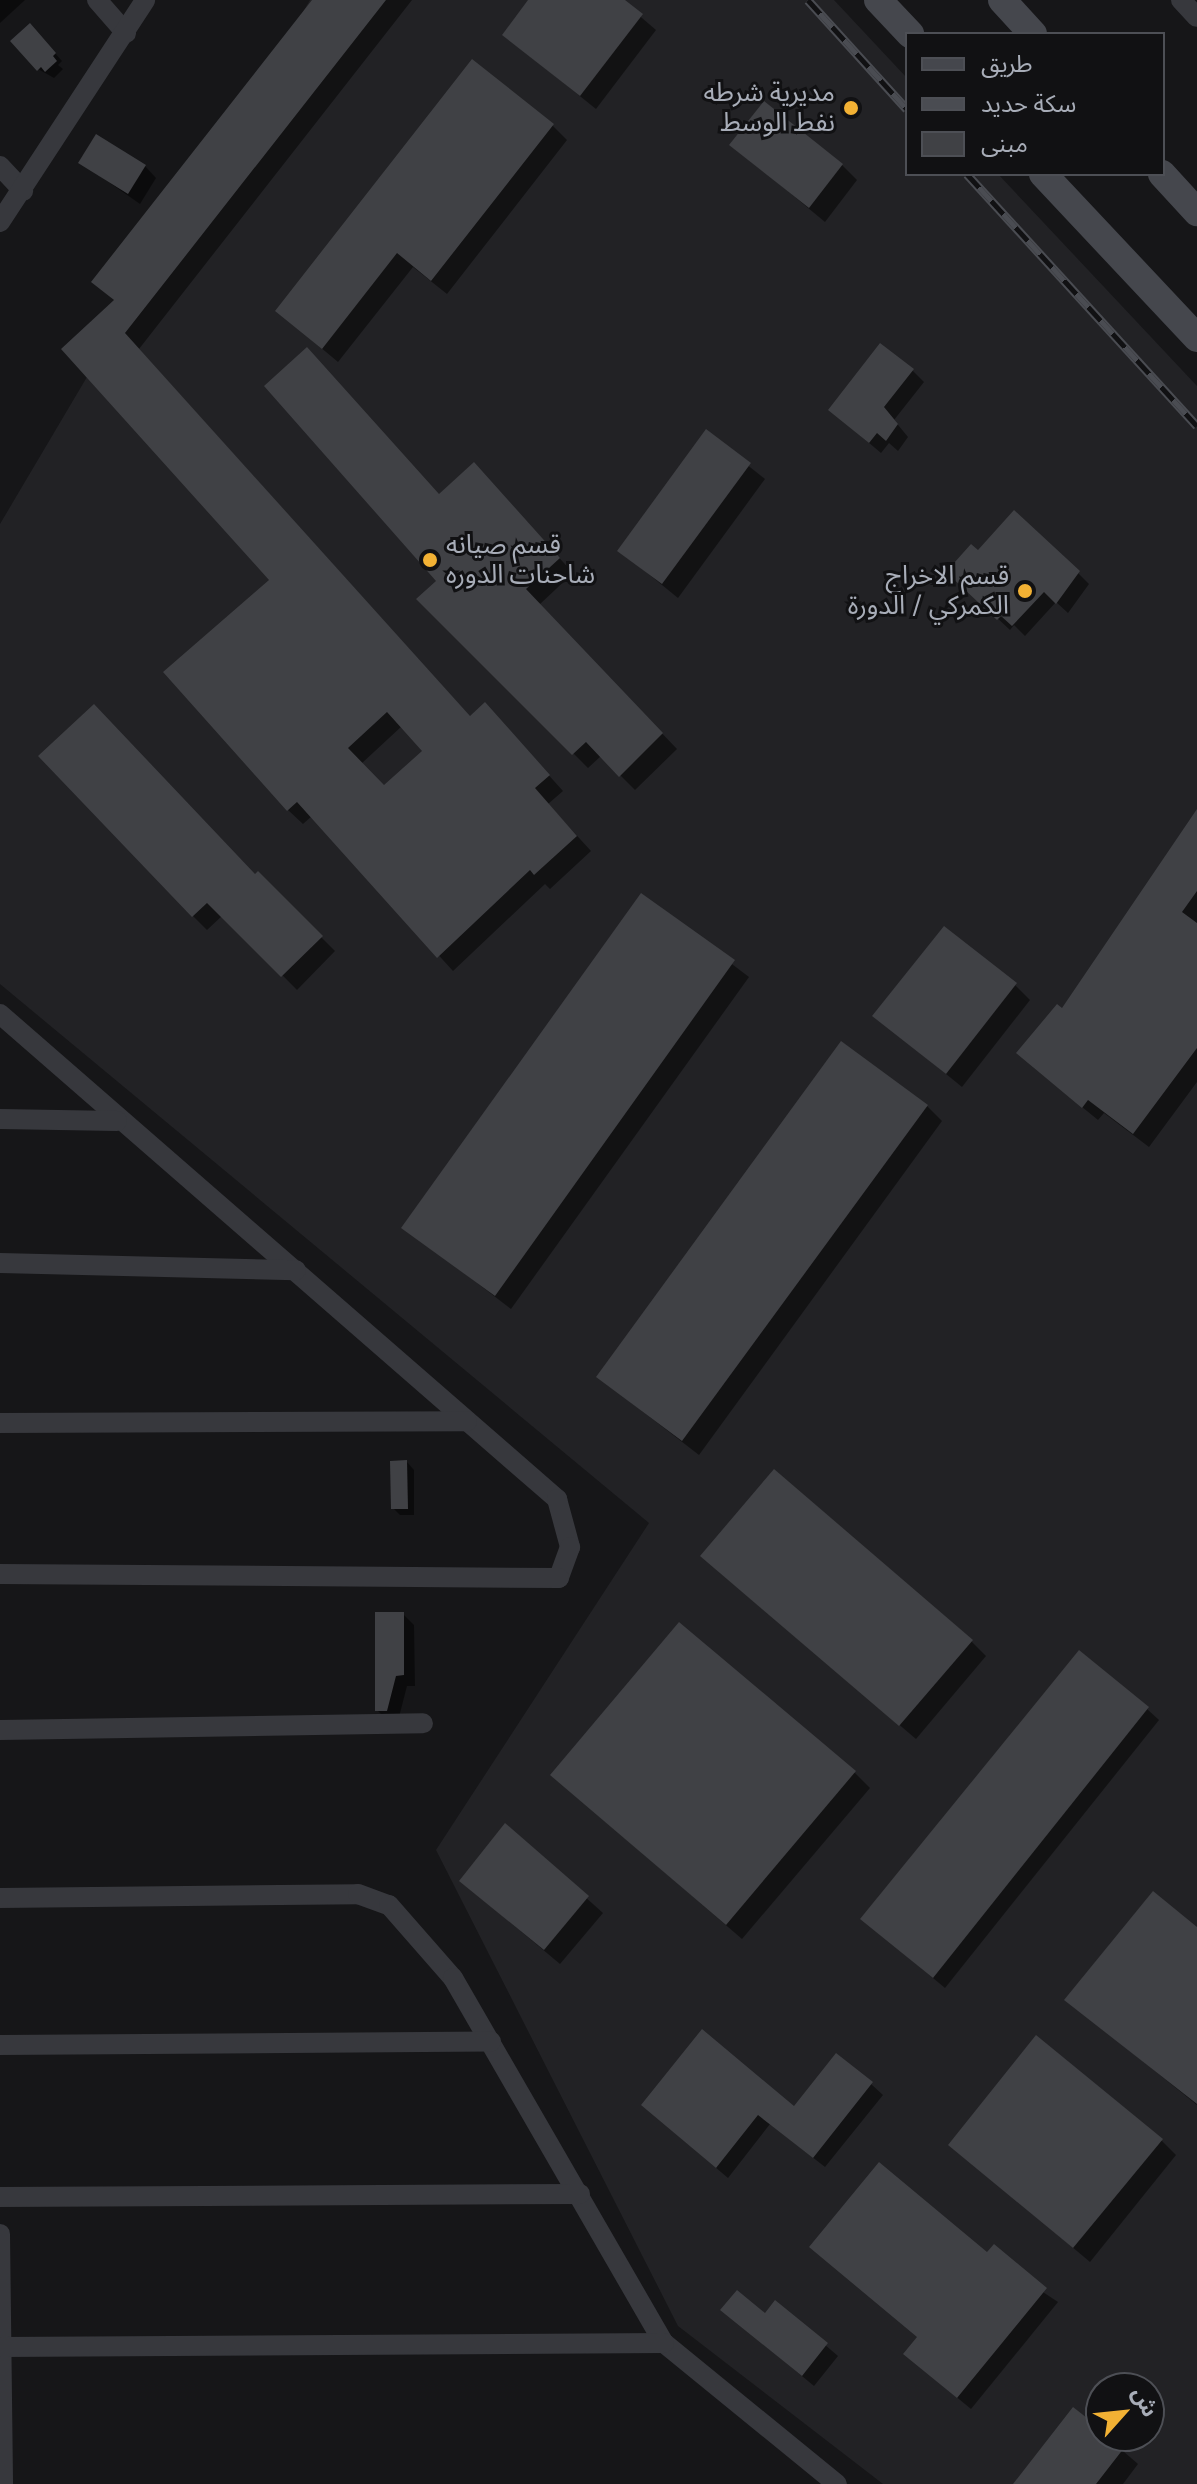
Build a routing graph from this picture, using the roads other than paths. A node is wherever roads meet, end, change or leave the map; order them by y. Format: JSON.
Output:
{"nodes":[{"id":1,"x":97,"y":0,"type":"edge"},
{"id":2,"x":145,"y":0,"type":"edge"},
{"id":3,"x":878,"y":0,"type":"edge"},
{"id":4,"x":1002,"y":0,"type":"edge"},
{"id":5,"x":1181,"y":0,"type":"edge"},
{"id":6,"x":1197,"y":17,"type":"edge"},
{"id":7,"x":908,"y":32,"type":"edge"},
{"id":8,"x":1031,"y":32,"type":"edge"},
{"id":9,"x":126,"y":33,"type":"junction"},
{"id":10,"x":0,"y":166,"type":"edge"},
{"id":11,"x":1045,"y":176,"type":"edge"},
{"id":12,"x":1164,"y":176,"type":"edge"},
{"id":13,"x":23,"y":191,"type":"junction"},
{"id":14,"x":1197,"y":212,"type":"edge"},
{"id":15,"x":0,"y":222,"type":"edge"},
{"id":16,"x":1197,"y":338,"type":"edge"},
{"id":17,"x":0,"y":1014,"type":"edge"},
{"id":18,"x":0,"y":1119,"type":"edge"},
{"id":19,"x":117,"y":1121,"type":"junction"},
{"id":20,"x":0,"y":1263,"type":"edge"},
{"id":21,"x":296,"y":1270,"type":"junction"},
{"id":22,"x":467,"y":1421,"type":"junction"},
{"id":23,"x":0,"y":1423,"type":"edge"},
{"id":24,"x":0,"y":1574,"type":"edge"},
{"id":25,"x":423,"y":1723,"type":"dead end"},
{"id":26,"x":0,"y":1730,"type":"edge"},
{"id":27,"x":0,"y":1898,"type":"edge"},
{"id":28,"x":491,"y":2042,"type":"junction"},
{"id":29,"x":0,"y":2045,"type":"edge"},
{"id":30,"x":580,"y":2194,"type":"junction"},
{"id":31,"x":0,"y":2197,"type":"edge"},
{"id":32,"x":0,"y":2234,"type":"edge"},
{"id":33,"x":664,"y":2343,"type":"junction"},
{"id":34,"x":2,"y":2347,"type":"edge"},
{"id":35,"x":824,"y":2481,"type":"edge"},
{"id":36,"x":3,"y":2484,"type":"edge"}],
"edges":[{"from":1,"to":9,"type":"street"},
{"from":2,"to":9,"type":"street"},
{"from":3,"to":7,"type":"main road"},
{"from":4,"to":8,"type":"main road"},
{"from":5,"to":6,"type":"street"},
{"from":9,"to":13,"type":"street"},
{"from":10,"to":13,"type":"street"},
{"from":11,"to":16,"type":"main road"},
{"from":12,"to":14,"type":"main road"},
{"from":13,"to":15,"type":"street"},
{"from":17,"to":19,"type":"street"},
{"from":18,"to":19,"type":"street"},
{"from":19,"to":21,"type":"street"},
{"from":20,"to":21,"type":"street"},
{"from":21,"to":22,"type":"street"},
{"from":22,"to":23,"type":"street"},
{"from":22,"to":24,"type":"street"},
{"from":25,"to":26,"type":"street"},
{"from":27,"to":28,"type":"street"},
{"from":28,"to":29,"type":"street"},
{"from":28,"to":30,"type":"street"},
{"from":30,"to":31,"type":"street"},
{"from":30,"to":33,"type":"street"},
{"from":32,"to":34,"type":"street"},
{"from":33,"to":34,"type":"street"},
{"from":33,"to":35,"type":"street"},
{"from":34,"to":36,"type":"street"}]}
